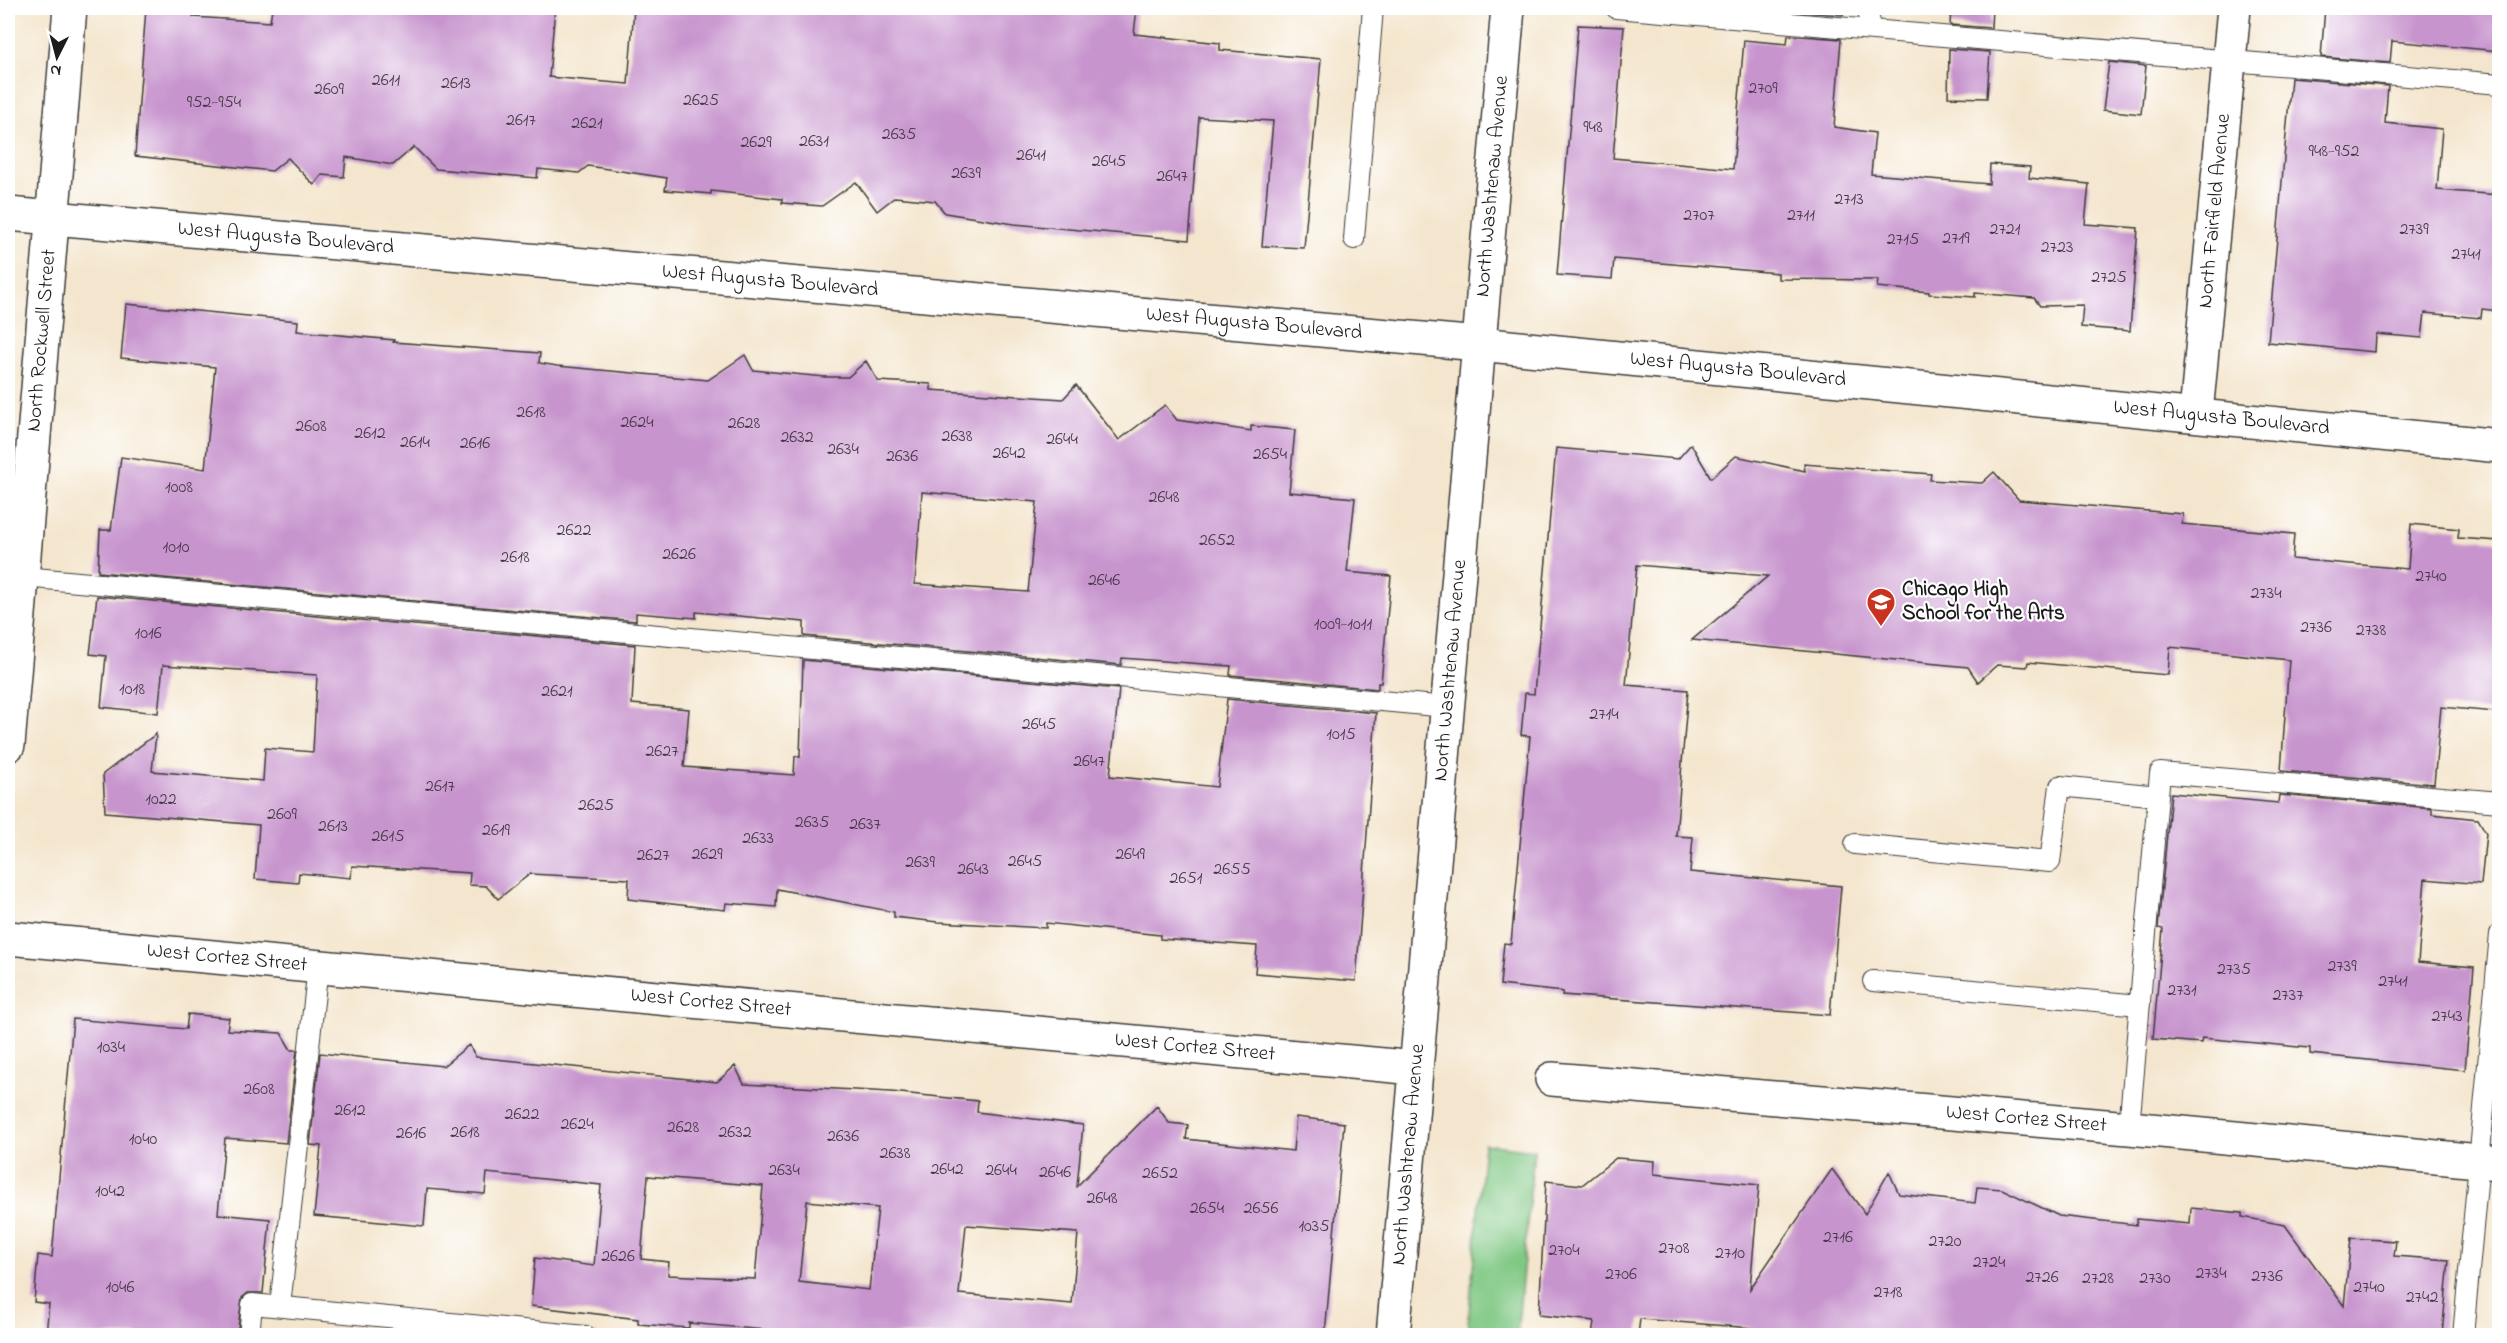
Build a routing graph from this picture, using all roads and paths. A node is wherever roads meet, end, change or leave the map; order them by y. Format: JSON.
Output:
{"nodes":[{"id":1,"x":70,"y":8,"type":"edge"},
{"id":2,"x":1373,"y":8,"type":"edge"},
{"id":3,"x":1508,"y":8,"type":"edge"},
{"id":4,"x":1616,"y":8,"type":"edge"},
{"id":5,"x":1870,"y":8,"type":"edge"},
{"id":6,"x":2234,"y":8,"type":"edge"},
{"id":7,"x":1868,"y":29,"type":"junction"},
{"id":8,"x":2229,"y":60,"type":"junction"},
{"id":9,"x":2499,"y":84,"type":"edge"},
{"id":10,"x":8,"y":214,"type":"edge"},
{"id":11,"x":52,"y":218,"type":"junction"},
{"id":12,"x":1354,"y":239,"type":"dead end"},
{"id":13,"x":1479,"y":344,"type":"junction"},
{"id":14,"x":2196,"y":414,"type":"junction"},
{"id":15,"x":2499,"y":446,"type":"edge"},
{"id":16,"x":15,"y":576,"type":"edge"},
{"id":17,"x":1447,"y":707,"type":"junction"},
{"id":18,"x":8,"y":745,"type":"edge"},
{"id":19,"x":2158,"y":796,"type":"junction"},
{"id":20,"x":2499,"y":802,"type":"edge"},
{"id":21,"x":1855,"y":844,"type":"dead end"},
{"id":22,"x":2499,"y":934,"type":"edge"},
{"id":23,"x":8,"y":938,"type":"edge"},
{"id":24,"x":318,"y":966,"type":"junction"},
{"id":25,"x":1873,"y":981,"type":"dead end"},
{"id":26,"x":2140,"y":1005,"type":"junction"},
{"id":27,"x":1416,"y":1068,"type":"junction"},
{"id":28,"x":1552,"y":1079,"type":"dead end"},
{"id":29,"x":2129,"y":1128,"type":"junction"},
{"id":30,"x":2489,"y":1162,"type":"edge"},
{"id":31,"x":280,"y":1306,"type":"junction"},
{"id":32,"x":249,"y":1335,"type":"edge"},
{"id":33,"x":586,"y":1335,"type":"edge"},
{"id":34,"x":1393,"y":1335,"type":"edge"},
{"id":35,"x":2463,"y":1335,"type":"edge"}],
"edges":[{"from":1,"to":11,"type":"street","name":"North Rockwell Street"},
{"from":2,"to":12,"type":"lane"},
{"from":3,"to":13,"type":"street","name":"North Washtenaw Avenue"},
{"from":4,"to":7,"type":"lane"},
{"from":5,"to":7,"type":"lane"},
{"from":6,"to":8,"type":"street","name":"North Fairfield Avenue"},
{"from":7,"to":8,"type":"lane"},
{"from":8,"to":9,"type":"lane"},
{"from":8,"to":14,"type":"street","name":"North Fairfield Avenue"},
{"from":10,"to":11,"type":"street","name":"West Augusta Boulevard"},
{"from":11,"to":13,"type":"street","name":"West Augusta Boulevard"},
{"from":11,"to":16,"type":"street","name":"North Rockwell Street"},
{"from":13,"to":14,"type":"street","name":"West Augusta Boulevard"},
{"from":13,"to":17,"type":"street","name":"North Washtenaw Avenue"},
{"from":14,"to":15,"type":"street","name":"West Augusta Boulevard"},
{"from":16,"to":17,"type":"lane"},
{"from":16,"to":18,"type":"street","name":"North Rockwell Street"},
{"from":17,"to":27,"type":"street","name":"North Washtenaw Avenue"},
{"from":19,"to":20,"type":"lane"},
{"from":19,"to":21,"type":"lane"},
{"from":19,"to":26,"type":"lane"},
{"from":22,"to":30,"type":"lane"},
{"from":23,"to":24,"type":"street","name":"West Cortez Street"},
{"from":24,"to":27,"type":"street","name":"West Cortez Street"},
{"from":24,"to":31,"type":"lane"},
{"from":25,"to":26,"type":"lane"},
{"from":26,"to":29,"type":"lane"},
{"from":27,"to":34,"type":"street","name":"North Washtenaw Avenue"},
{"from":28,"to":29,"type":"street","name":"West Cortez Street"},
{"from":29,"to":30,"type":"street","name":"West Cortez Street"},
{"from":30,"to":35,"type":"lane"},
{"from":31,"to":32,"type":"lane"},
{"from":31,"to":33,"type":"lane"}]}
